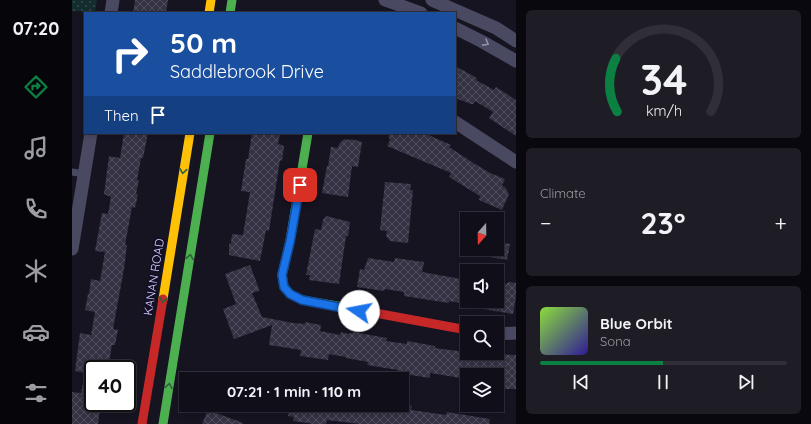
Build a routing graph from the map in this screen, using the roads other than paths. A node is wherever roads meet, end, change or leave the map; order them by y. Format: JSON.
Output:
{"nodes":[{"id":1,"x":113,"y":0,"type":"edge"},
{"id":2,"x":212,"y":0,"type":"edge"},
{"id":3,"x":232,"y":0,"type":"edge"},
{"id":4,"x":387,"y":0,"type":"edge"},
{"id":5,"x":408,"y":0,"type":"edge"},
{"id":6,"x":432,"y":0,"type":"edge"},
{"id":7,"x":111,"y":12,"type":"edge"},
{"id":8,"x":209,"y":12,"type":"edge"},
{"id":9,"x":230,"y":12,"type":"edge"},
{"id":10,"x":418,"y":12,"type":"edge"},
{"id":11,"x":440,"y":12,"type":"edge"},
{"id":12,"x":456,"y":18,"type":"edge"},
{"id":13,"x":474,"y":18,"type":"junction"},
{"id":14,"x":456,"y":28,"type":"edge"},
{"id":15,"x":516,"y":41,"type":"edge"},
{"id":16,"x":516,"y":61,"type":"edge"},
{"id":17,"x":456,"y":123,"type":"edge"},
{"id":18,"x":91,"y":134,"type":"edge"},
{"id":19,"x":190,"y":134,"type":"edge"},
{"id":20,"x":210,"y":134,"type":"edge"},
{"id":21,"x":308,"y":134,"type":"edge"},
{"id":22,"x":516,"y":162,"type":"edge"},
{"id":23,"x":78,"y":173,"type":"edge"},
{"id":24,"x":73,"y":231,"type":"edge"},
{"id":25,"x":72,"y":249,"type":"edge"},
{"id":26,"x":460,"y":329,"type":"edge"},
{"id":27,"x":516,"y":333,"type":"edge"},
{"id":28,"x":504,"y":334,"type":"edge"},
{"id":29,"x":142,"y":424,"type":"edge"},
{"id":30,"x":163,"y":424,"type":"edge"}],
"edges":[{"from":1,"to":7,"type":"street"},
{"from":2,"to":8,"type":"main road"},
{"from":3,"to":9,"type":"main road"},
{"from":4,"to":10,"type":"street"},
{"from":5,"to":11,"type":"street"},
{"from":6,"to":13,"type":"street"},
{"from":12,"to":13,"type":"street"},
{"from":13,"to":15,"type":"street"},
{"from":14,"to":16,"type":"street","one_way":true},
{"from":17,"to":22,"type":"street"},
{"from":18,"to":23,"type":"street"},
{"from":19,"to":29,"type":"main road","name":"KANAN ROAD","one_way":true},
{"from":30,"to":20,"type":"main road","one_way":true},
{"from":21,"to":26,"type":"main road"},
{"from":23,"to":24,"type":"street"},
{"from":24,"to":25,"type":"street"},
{"from":27,"to":28,"type":"street"}]}
